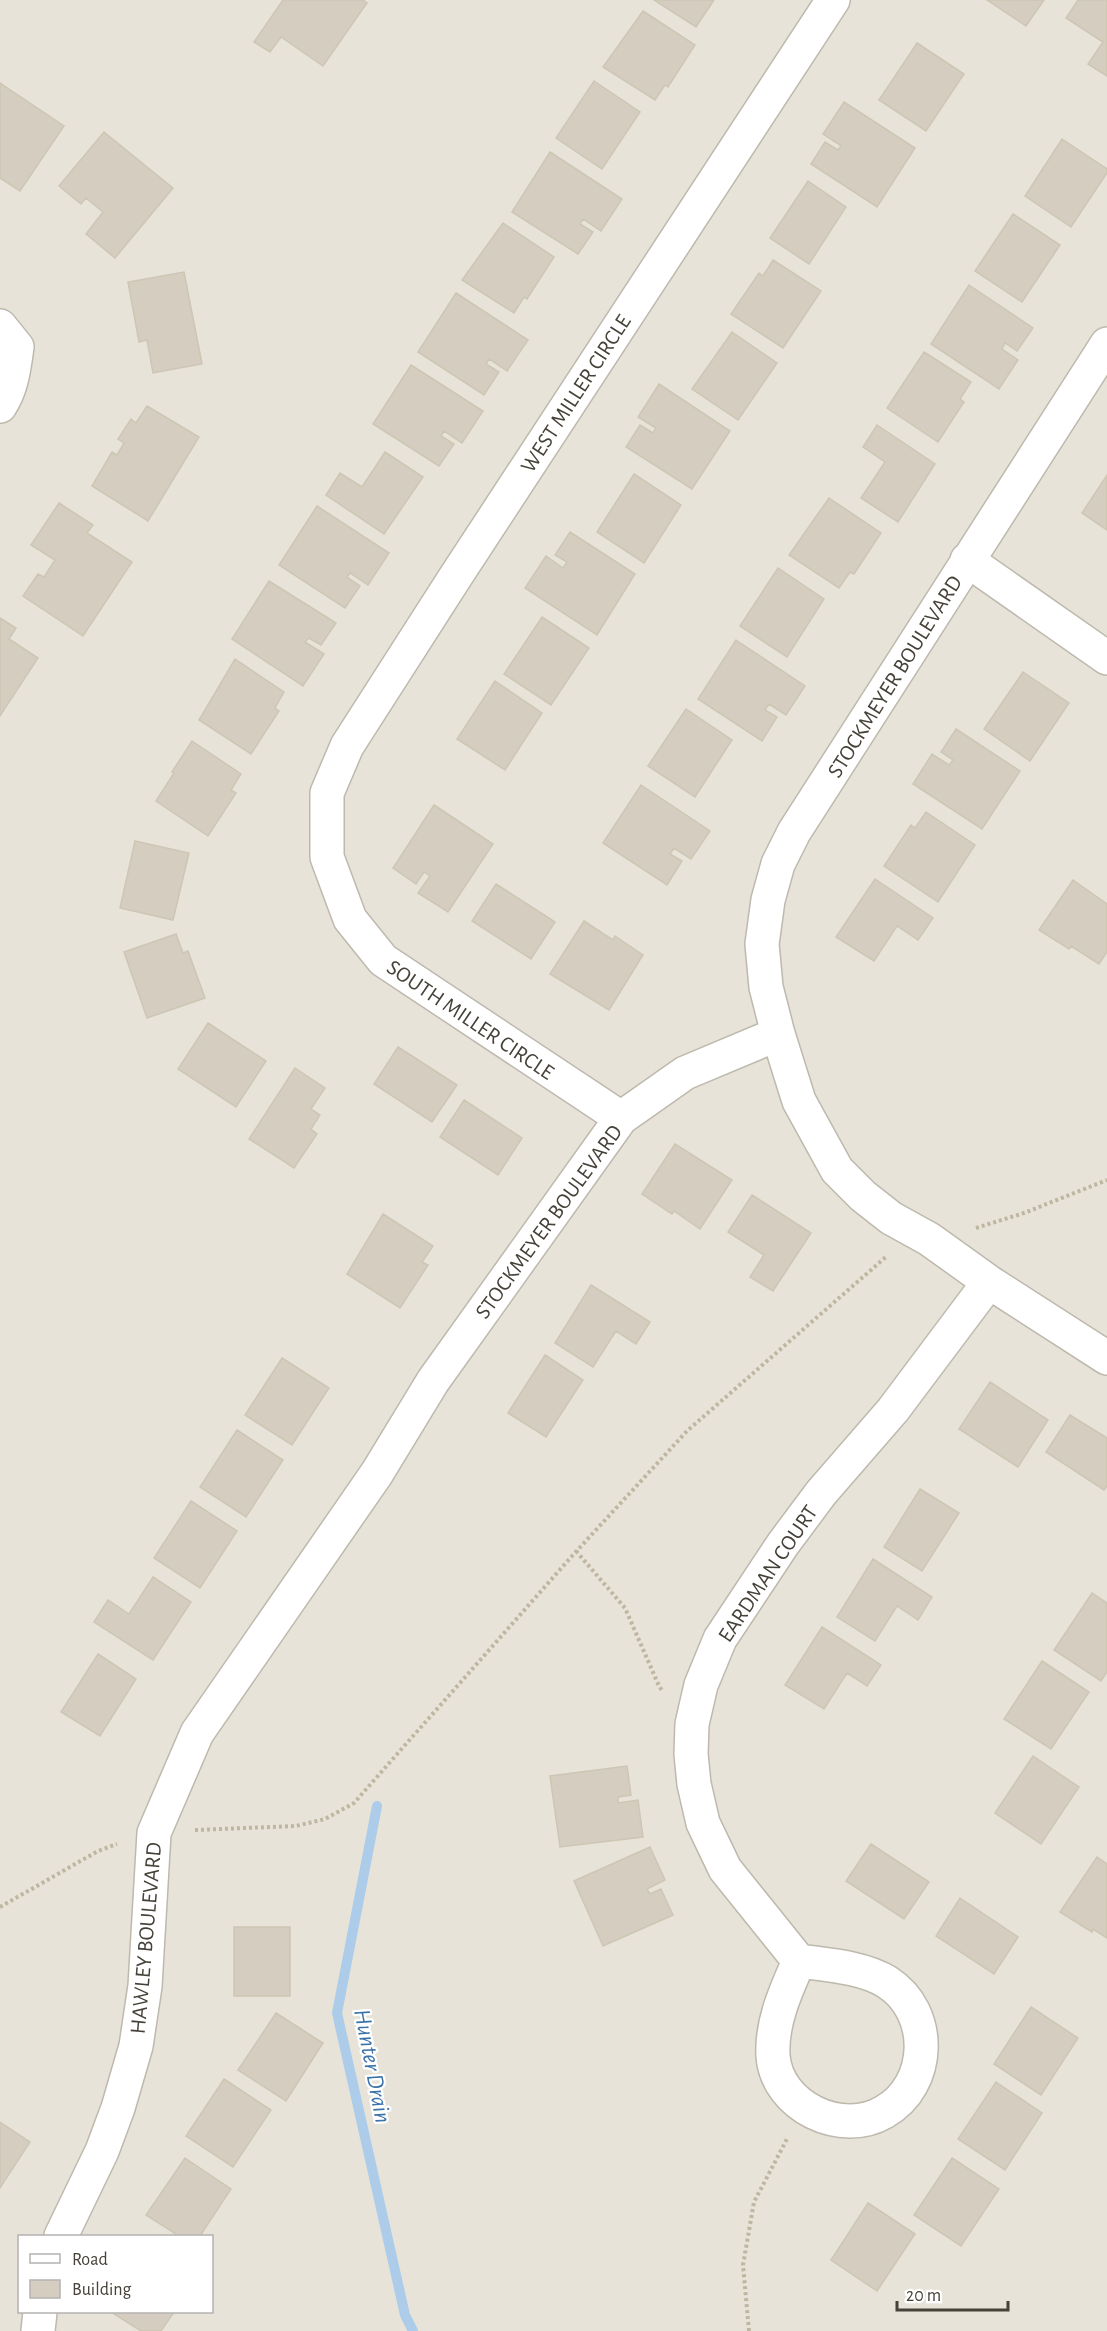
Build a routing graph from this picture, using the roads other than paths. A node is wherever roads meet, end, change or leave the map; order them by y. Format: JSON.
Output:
{"nodes":[{"id":1,"x":833,"y":0,"type":"edge"},
{"id":2,"x":0,"y":326,"type":"edge"},
{"id":3,"x":1107,"y":344,"type":"edge"},
{"id":4,"x":3,"y":401,"type":"edge"},
{"id":5,"x":967,"y":560,"type":"junction"},
{"id":6,"x":1107,"y":658,"type":"edge"},
{"id":7,"x":327,"y":793,"type":"joint"},
{"id":8,"x":778,"y":1034,"type":"junction"},
{"id":9,"x":621,"y":1118,"type":"junction"},
{"id":10,"x":989,"y":1282,"type":"junction"},
{"id":11,"x":1107,"y":1358,"type":"edge"},
{"id":12,"x":376,"y":1473,"type":"joint"},
{"id":13,"x":799,"y":1960,"type":"junction"},
{"id":14,"x":61,"y":2235,"type":"edge"},
{"id":15,"x":40,"y":2313,"type":"edge"},
{"id":16,"x":38,"y":2331,"type":"edge"}],
"edges":[{"from":1,"to":7,"type":"street","name":"WEST MILLER CIRCLE"},
{"from":2,"to":4,"type":"street"},
{"from":3,"to":5,"type":"street","name":"STOCKMEYER BOULEVARD"},
{"from":5,"to":6,"type":"street"},
{"from":5,"to":8,"type":"street","name":"STOCKMEYER BOULEVARD"},
{"from":7,"to":9,"type":"street","name":"SOUTH MILLER CIRCLE"},
{"from":8,"to":9,"type":"street","name":"STOCKMEYER BOULEVARD"},
{"from":8,"to":10,"type":"street","name":"STOCKMEYER BOULEVARD"},
{"from":9,"to":12,"type":"street","name":"STOCKMEYER BOULEVARD"},
{"from":10,"to":11,"type":"street","name":"STOCKMEYER BOULEVARD"},
{"from":10,"to":13,"type":"street","name":"EARDMAN COURT"},
{"from":12,"to":14,"type":"street","name":"HAWLEY BOULEVARD"},
{"from":13,"to":13,"type":"street"},
{"from":15,"to":16,"type":"street"}]}
